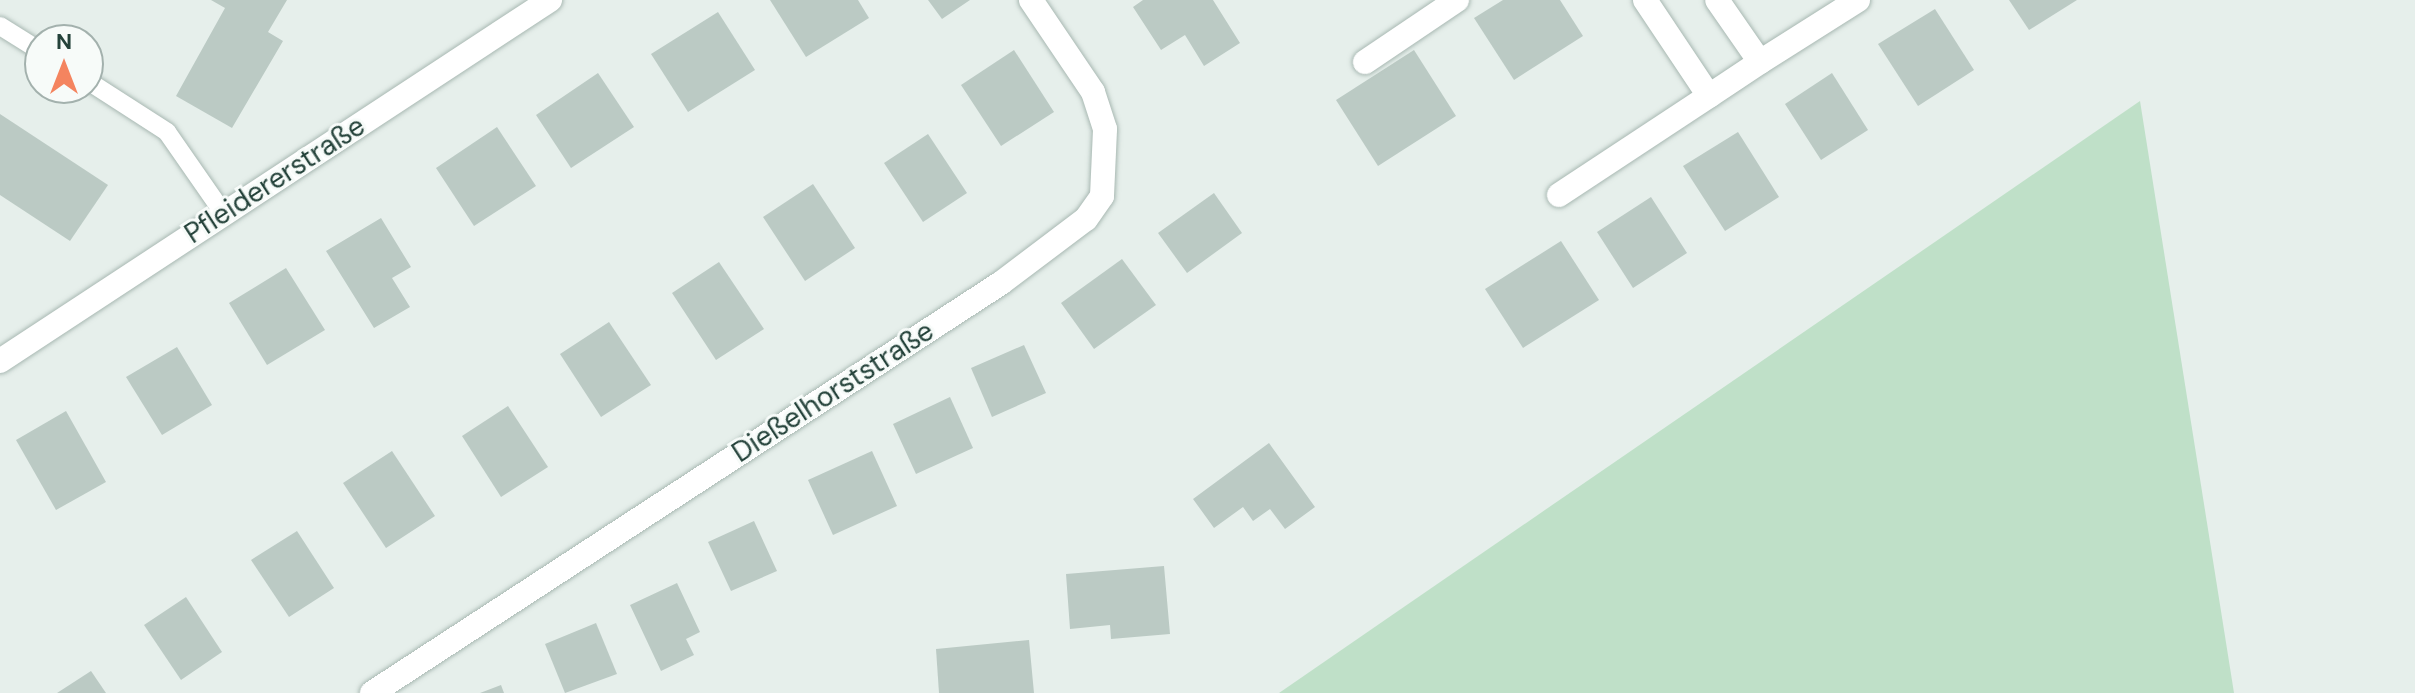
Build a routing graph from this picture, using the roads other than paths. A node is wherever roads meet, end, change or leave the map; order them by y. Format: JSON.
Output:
{"nodes":[{"id":1,"x":550,"y":0,"type":"edge"},
{"id":2,"x":1031,"y":0,"type":"edge"},
{"id":3,"x":1457,"y":0,"type":"edge"},
{"id":4,"x":1645,"y":0,"type":"edge"},
{"id":5,"x":1717,"y":0,"type":"edge"},
{"id":6,"x":1858,"y":0,"type":"edge"},
{"id":7,"x":0,"y":26,"type":"edge"},
{"id":8,"x":24,"y":41,"type":"edge"},
{"id":9,"x":1365,"y":62,"type":"dead end"},
{"id":10,"x":1760,"y":62,"type":"junction"},
{"id":11,"x":104,"y":91,"type":"edge"},
{"id":12,"x":1709,"y":96,"type":"junction"},
{"id":13,"x":1559,"y":195,"type":"dead end"},
{"id":14,"x":224,"y":214,"type":"junction"},
{"id":15,"x":2,"y":356,"type":"edge"},
{"id":16,"x":372,"y":693,"type":"edge"}],
"edges":[{"from":1,"to":14,"type":"street","name":"Pfleidererstraße"},
{"from":2,"to":16,"type":"street","name":"Dießelhorststraße"},
{"from":3,"to":9,"type":"street"},
{"from":4,"to":12,"type":"street"},
{"from":5,"to":10,"type":"street"},
{"from":6,"to":10,"type":"street"},
{"from":7,"to":8,"type":"lane"},
{"from":10,"to":12,"type":"street"},
{"from":11,"to":14,"type":"lane"},
{"from":12,"to":13,"type":"street"},
{"from":14,"to":15,"type":"street","name":"Pfleidererstraße"}]}
